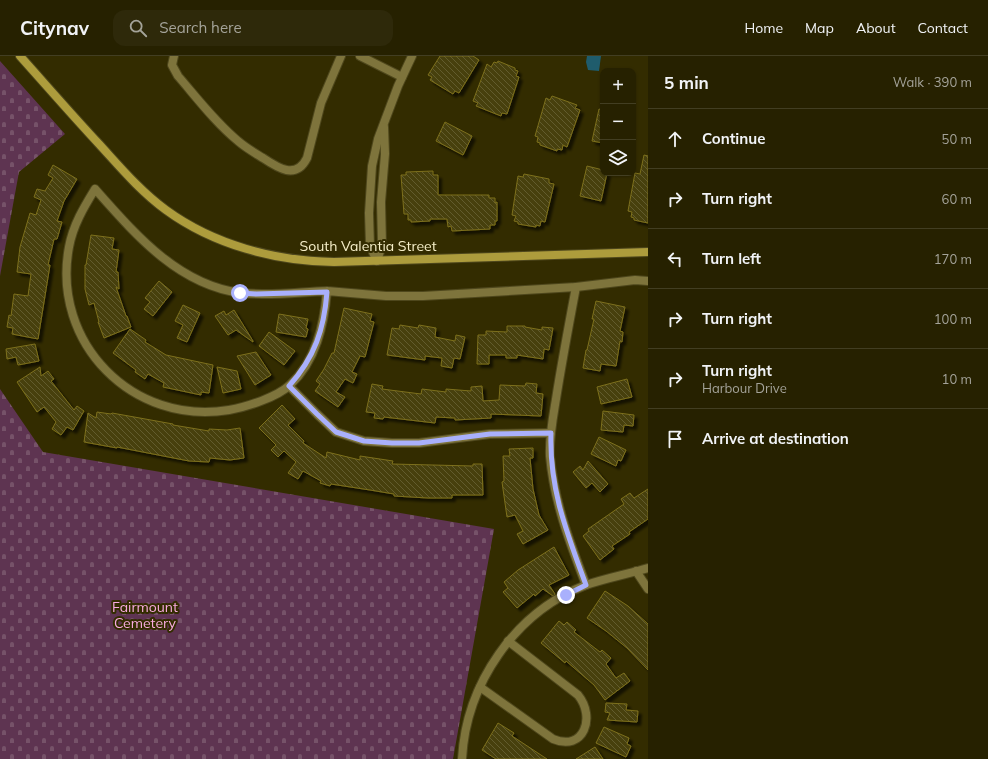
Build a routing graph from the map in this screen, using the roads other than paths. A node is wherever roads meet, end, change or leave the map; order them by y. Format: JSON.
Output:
{"nodes":[{"id":1,"x":20,"y":56,"type":"edge"},
{"id":2,"x":174,"y":56,"type":"edge"},
{"id":3,"x":341,"y":56,"type":"edge"},
{"id":4,"x":360,"y":56,"type":"edge"},
{"id":5,"x":412,"y":56,"type":"edge"},
{"id":6,"x":402,"y":77,"type":"junction"},
{"id":7,"x":384,"y":125,"type":"junction"},
{"id":8,"x":648,"y":252,"type":"edge"},
{"id":9,"x":377,"y":261,"type":"junction"},
{"id":10,"x":648,"y":281,"type":"edge"},
{"id":11,"x":576,"y":287,"type":"junction"},
{"id":12,"x":327,"y":292,"type":"junction"},
{"id":13,"x":289,"y":386,"type":"junction"},
{"id":14,"x":551,"y":433,"type":"junction"},
{"id":15,"x":648,"y":568,"type":"edge"},
{"id":16,"x":636,"y":571,"type":"junction"},
{"id":17,"x":586,"y":585,"type":"junction"},
{"id":18,"x":648,"y":589,"type":"edge"},
{"id":19,"x":508,"y":641,"type":"junction"},
{"id":20,"x":480,"y":687,"type":"junction"},
{"id":21,"x":462,"y":759,"type":"edge"}],
"edges":[{"from":1,"to":9,"type":"street","name":"South Valentia Street"},
{"from":2,"to":3,"type":"street"},
{"from":4,"to":6,"type":"street"},
{"from":5,"to":6,"type":"street"},
{"from":6,"to":7,"type":"street"},
{"from":7,"to":9,"type":"street"},
{"from":7,"to":9,"type":"street"},
{"from":8,"to":9,"type":"street","name":"South Valentia Street"},
{"from":10,"to":11,"type":"street"},
{"from":11,"to":12,"type":"street"},
{"from":11,"to":14,"type":"street"},
{"from":12,"to":13,"type":"street"},
{"from":12,"to":13,"type":"street"},
{"from":13,"to":14,"type":"street"},
{"from":14,"to":17,"type":"street"},
{"from":15,"to":16,"type":"street"},
{"from":16,"to":17,"type":"street"},
{"from":16,"to":18,"type":"street"},
{"from":17,"to":19,"type":"street"},
{"from":19,"to":20,"type":"street"},
{"from":19,"to":20,"type":"street"},
{"from":20,"to":21,"type":"street"}]}
